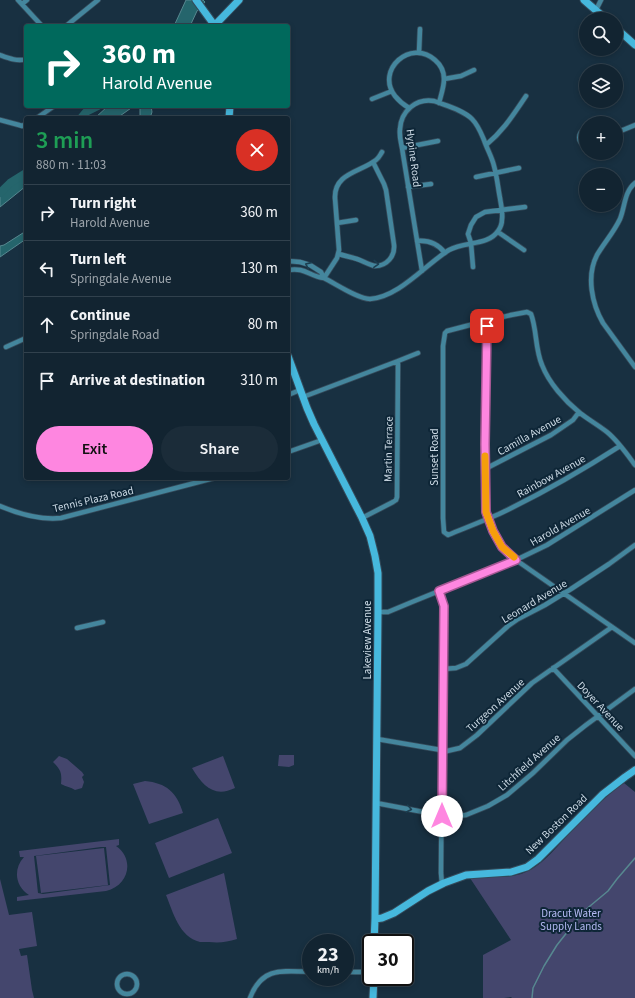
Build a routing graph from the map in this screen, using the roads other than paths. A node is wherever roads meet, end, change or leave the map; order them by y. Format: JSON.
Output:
{"nodes":[{"id":1,"x":18,"y":0,"type":"edge"},
{"id":2,"x":27,"y":0,"type":"edge"},
{"id":3,"x":98,"y":0,"type":"edge"},
{"id":4,"x":196,"y":0,"type":"edge"},
{"id":5,"x":239,"y":0,"type":"edge"},
{"id":6,"x":584,"y":0,"type":"edge"},
{"id":7,"x":600,"y":0,"type":"edge"},
{"id":8,"x":22,"y":4,"type":"junction"},
{"id":9,"x":596,"y":10,"type":"joint"},
{"id":10,"x":40,"y":24,"type":"edge"},
{"id":11,"x":68,"y":24,"type":"edge"},
{"id":12,"x":214,"y":24,"type":"edge"},
{"id":13,"x":217,"y":24,"type":"edge"},
{"id":14,"x":420,"y":29,"type":"dead end"},
{"id":15,"x":623,"y":34,"type":"edge"},
{"id":16,"x":635,"y":45,"type":"edge"},
{"id":17,"x":419,"y":53,"type":"junction"},
{"id":18,"x":0,"y":55,"type":"edge"},
{"id":19,"x":24,"y":60,"type":"edge"},
{"id":20,"x":474,"y":70,"type":"dead end"},
{"id":21,"x":444,"y":78,"type":"junction"},
{"id":22,"x":392,"y":91,"type":"junction"},
{"id":23,"x":526,"y":96,"type":"dead end"},
{"id":24,"x":372,"y":100,"type":"dead end"},
{"id":25,"x":439,"y":103,"type":"junction"},
{"id":26,"x":51,"y":108,"type":"edge"},
{"id":27,"x":409,"y":108,"type":"junction"},
{"id":28,"x":40,"y":116,"type":"edge"},
{"id":29,"x":0,"y":120,"type":"edge"},
{"id":30,"x":24,"y":125,"type":"edge"},
{"id":31,"x":635,"y":125,"type":"edge"},
{"id":32,"x":623,"y":130,"type":"edge"},
{"id":33,"x":438,"y":141,"type":"dead end"},
{"id":34,"x":486,"y":145,"type":"junction"},
{"id":35,"x":402,"y":148,"type":"junction"},
{"id":36,"x":382,"y":152,"type":"dead end"},
{"id":37,"x":373,"y":162,"type":"junction"},
{"id":38,"x":519,"y":168,"type":"dead end"},
{"id":39,"x":496,"y":173,"type":"junction"},
{"id":40,"x":476,"y":177,"type":"dead end"},
{"id":41,"x":635,"y":183,"type":"edge"},
{"id":42,"x":431,"y":184,"type":"dead end"},
{"id":43,"x":408,"y":187,"type":"junction"},
{"id":44,"x":525,"y":207,"type":"dead end"},
{"id":45,"x":502,"y":210,"type":"junction"},
{"id":46,"x":356,"y":220,"type":"dead end"},
{"id":47,"x":337,"y":223,"type":"junction"},
{"id":48,"x":498,"y":232,"type":"junction"},
{"id":49,"x":417,"y":241,"type":"junction"},
{"id":50,"x":471,"y":243,"type":"junction"},
{"id":51,"x":524,"y":250,"type":"dead end"},
{"id":52,"x":446,"y":253,"type":"junction"},
{"id":53,"x":339,"y":254,"type":"junction"},
{"id":54,"x":290,"y":261,"type":"edge"},
{"id":55,"x":473,"y":266,"type":"dead end"},
{"id":56,"x":290,"y":270,"type":"edge"},
{"id":57,"x":422,"y":271,"type":"junction"},
{"id":58,"x":324,"y":278,"type":"junction"},
{"id":59,"x":490,"y":320,"type":"junction"},
{"id":60,"x":24,"y":339,"type":"edge"},
{"id":61,"x":6,"y":347,"type":"dead end"},
{"id":62,"x":418,"y":353,"type":"dead end"},
{"id":63,"x":398,"y":361,"type":"junction"},
{"id":64,"x":290,"y":362,"type":"edge"},
{"id":65,"x":635,"y":367,"type":"edge"},
{"id":66,"x":301,"y":393,"type":"junction"},
{"id":67,"x":290,"y":395,"type":"edge"},
{"id":68,"x":579,"y":412,"type":"junction"},
{"id":69,"x":322,"y":440,"type":"junction"},
{"id":70,"x":620,"y":446,"type":"junction"},
{"id":71,"x":290,"y":451,"type":"edge"},
{"id":72,"x":635,"y":465,"type":"edge"},
{"id":73,"x":485,"y":469,"type":"junction"},
{"id":74,"x":206,"y":480,"type":"edge"},
{"id":75,"x":635,"y":490,"type":"edge"},
{"id":76,"x":0,"y":506,"type":"edge"},
{"id":77,"x":362,"y":518,"type":"junction"},
{"id":78,"x":488,"y":518,"type":"junction"},
{"id":79,"x":635,"y":545,"type":"edge"},
{"id":80,"x":516,"y":560,"type":"junction"},
{"id":81,"x":439,"y":591,"type":"junction"},
{"id":82,"x":564,"y":593,"type":"junction"},
{"id":83,"x":378,"y":612,"type":"junction"},
{"id":84,"x":103,"y":622,"type":"dead end"},
{"id":85,"x":612,"y":627,"type":"junction"},
{"id":86,"x":77,"y":628,"type":"dead end"},
{"id":87,"x":635,"y":643,"type":"edge"},
{"id":88,"x":554,"y":668,"type":"junction"},
{"id":89,"x":443,"y":669,"type":"junction"},
{"id":90,"x":635,"y":690,"type":"edge"},
{"id":91,"x":598,"y":716,"type":"junction"},
{"id":92,"x":377,"y":740,"type":"junction"},
{"id":93,"x":442,"y":750,"type":"junction"},
{"id":94,"x":635,"y":756,"type":"edge"},
{"id":95,"x":635,"y":770,"type":"edge"},
{"id":96,"x":376,"y":803,"type":"junction"},
{"id":97,"x":442,"y":816,"type":"junction"},
{"id":98,"x":442,"y":884,"type":"junction"},
{"id":99,"x":375,"y":919,"type":"junction"},
{"id":100,"x":374,"y":934,"type":"edge"},
{"id":101,"x":302,"y":972,"type":"edge"},
{"id":102,"x":374,"y":986,"type":"edge"},
{"id":103,"x":133,"y":996,"type":"edge"},
{"id":104,"x":250,"y":998,"type":"edge"},
{"id":105,"x":373,"y":998,"type":"edge"}],
"edges":[{"from":1,"to":8,"type":"street"},
{"from":2,"to":8,"type":"street"},
{"from":3,"to":11,"type":"street"},
{"from":4,"to":12,"type":"main road"},
{"from":5,"to":13,"type":"main road"},
{"from":6,"to":9,"type":"main road"},
{"from":7,"to":9,"type":"street"},
{"from":8,"to":10,"type":"street"},
{"from":14,"to":17,"type":"street"},
{"from":15,"to":16,"type":"main road"},
{"from":17,"to":21,"type":"street"},
{"from":17,"to":22,"type":"street"},
{"from":18,"to":19,"type":"street"},
{"from":20,"to":21,"type":"street"},
{"from":21,"to":25,"type":"street"},
{"from":22,"to":24,"type":"street"},
{"from":22,"to":27,"type":"street"},
{"from":23,"to":34,"type":"street"},
{"from":25,"to":27,"type":"street"},
{"from":25,"to":34,"type":"street"},
{"from":26,"to":28,"type":"street"},
{"from":27,"to":35,"type":"street","name":"Hypine Road"},
{"from":29,"to":30,"type":"street"},
{"from":31,"to":32,"type":"street"},
{"from":33,"to":35,"type":"street"},
{"from":34,"to":39,"type":"street"},
{"from":35,"to":43,"type":"street","name":"Hypine Road"},
{"from":36,"to":37,"type":"street"},
{"from":37,"to":47,"type":"street"},
{"from":53,"to":37,"type":"street","one_way":true},
{"from":38,"to":39,"type":"street"},
{"from":39,"to":40,"type":"street"},
{"from":39,"to":45,"type":"street"},
{"from":41,"to":65,"type":"street"},
{"from":42,"to":43,"type":"street"},
{"from":43,"to":49,"type":"street","name":"Hypine Road"},
{"from":44,"to":45,"type":"street"},
{"from":45,"to":48,"type":"street"},
{"from":45,"to":50,"type":"street"},
{"from":46,"to":47,"type":"street"},
{"from":47,"to":53,"type":"street"},
{"from":48,"to":50,"type":"street"},
{"from":48,"to":51,"type":"street"},
{"from":49,"to":52,"type":"street"},
{"from":49,"to":57,"type":"street","name":"Hypine Road"},
{"from":50,"to":52,"type":"street"},
{"from":50,"to":55,"type":"street"},
{"from":52,"to":57,"type":"street"},
{"from":53,"to":58,"type":"street"},
{"from":58,"to":54,"type":"street","one_way":true},
{"from":56,"to":58,"type":"street"},
{"from":57,"to":58,"type":"street"},
{"from":59,"to":68,"type":"street"},
{"from":59,"to":73,"type":"street"},
{"from":59,"to":78,"type":"street","name":"Sunset Road"},
{"from":60,"to":61,"type":"street"},
{"from":62,"to":63,"type":"street"},
{"from":63,"to":66,"type":"street"},
{"from":63,"to":77,"type":"street","name":"Martin Terrace"},
{"from":64,"to":66,"type":"main road","name":"Lakeview Avenue"},
{"from":66,"to":67,"type":"street"},
{"from":66,"to":69,"type":"main road","name":"Lakeview Avenue"},
{"from":68,"to":70,"type":"street"},
{"from":68,"to":73,"type":"street","name":"Camilla Avenue"},
{"from":69,"to":71,"type":"street"},
{"from":69,"to":77,"type":"main road","name":"Lakeview Avenue"},
{"from":70,"to":72,"type":"street"},
{"from":70,"to":78,"type":"street","name":"Rainbow Avenue"},
{"from":73,"to":78,"type":"street"},
{"from":74,"to":76,"type":"street","name":"Tennis Plaza Road"},
{"from":75,"to":80,"type":"street","name":"Harold Avenue"},
{"from":77,"to":83,"type":"main road","name":"Lakeview Avenue"},
{"from":78,"to":80,"type":"street"},
{"from":79,"to":82,"type":"street","name":"Leonard Avenue"},
{"from":80,"to":81,"type":"street","name":"Harold Avenue"},
{"from":80,"to":82,"type":"street"},
{"from":81,"to":83,"type":"street","name":"Harold Avenue"},
{"from":81,"to":89,"type":"street"},
{"from":82,"to":85,"type":"street"},
{"from":82,"to":89,"type":"street","name":"Leonard Avenue"},
{"from":83,"to":92,"type":"main road","name":"Lakeview Avenue"},
{"from":84,"to":86,"type":"street"},
{"from":85,"to":87,"type":"street"},
{"from":85,"to":88,"type":"street","name":"Turgeon Avenue"},
{"from":88,"to":91,"type":"street","name":"Doyer Avenue"},
{"from":88,"to":93,"type":"street","name":"Turgeon Avenue"},
{"from":89,"to":93,"type":"street"},
{"from":90,"to":91,"type":"street","name":"Litchfield Avenue"},
{"from":91,"to":94,"type":"street","name":"Doyer Avenue"},
{"from":91,"to":97,"type":"street","name":"Litchfield Avenue"},
{"from":92,"to":93,"type":"street","name":"Turgeon Avenue"},
{"from":92,"to":96,"type":"main road","name":"Lakeview Avenue"},
{"from":93,"to":97,"type":"street"},
{"from":95,"to":98,"type":"main road","name":"New Boston Road"},
{"from":96,"to":97,"type":"street","name":"Litchfield Avenue","one_way":true},
{"from":96,"to":99,"type":"main road","name":"Lakeview Avenue"},
{"from":97,"to":98,"type":"street"},
{"from":98,"to":99,"type":"main road","name":"New Boston Road"},
{"from":99,"to":100,"type":"main road","name":"Lakeview Avenue"},
{"from":101,"to":104,"type":"street"},
{"from":102,"to":105,"type":"main road"},
{"from":103,"to":103,"type":"street"}]}
